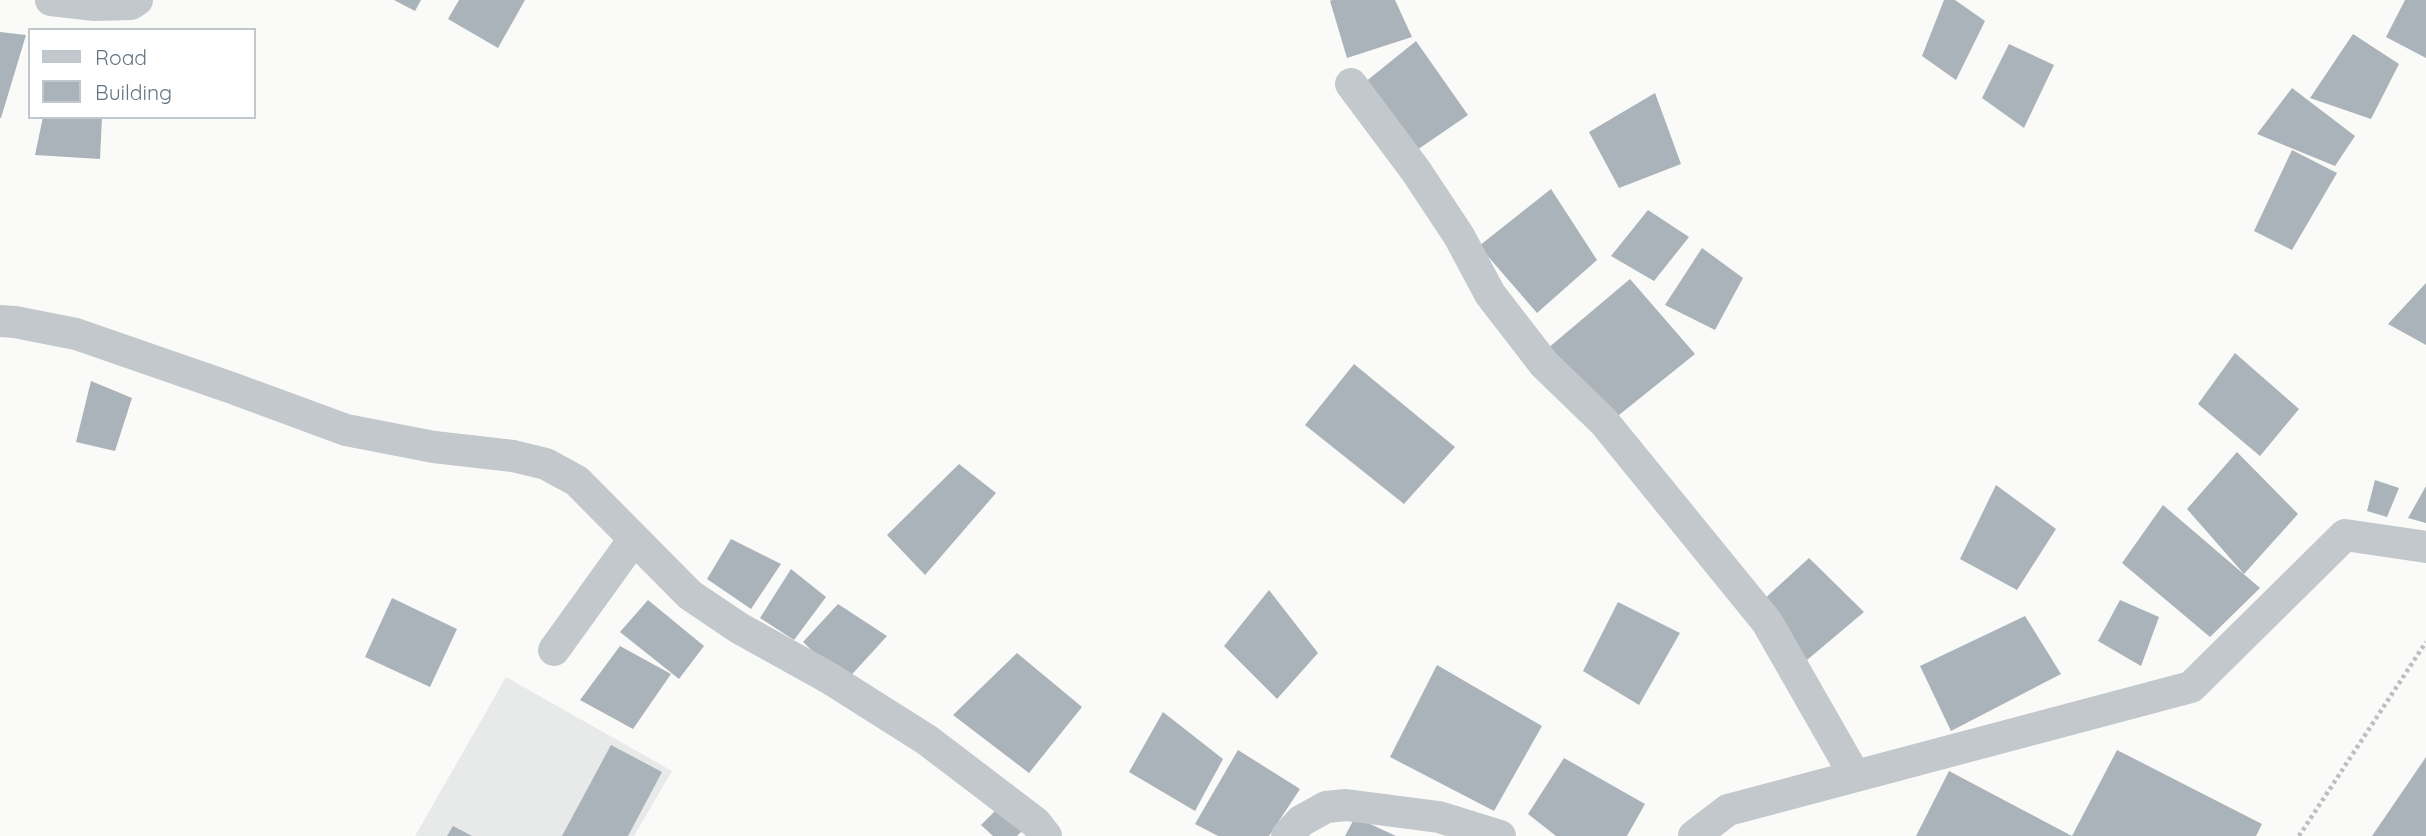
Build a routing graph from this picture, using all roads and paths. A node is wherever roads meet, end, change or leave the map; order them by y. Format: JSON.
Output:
{"nodes":[{"id":1,"x":51,"y":0,"type":"edge"},
{"id":2,"x":137,"y":0,"type":"edge"},
{"id":3,"x":1351,"y":84,"type":"dead end"},
{"id":4,"x":0,"y":321,"type":"edge"},
{"id":5,"x":634,"y":539,"type":"junction"},
{"id":6,"x":2426,"y":547,"type":"edge"},
{"id":7,"x":2426,"y":642,"type":"edge"},
{"id":8,"x":554,"y":650,"type":"dead end"},
{"id":9,"x":1856,"y":776,"type":"junction"},
{"id":10,"x":1046,"y":836,"type":"edge"},
{"id":11,"x":1287,"y":836,"type":"edge"},
{"id":12,"x":1500,"y":836,"type":"edge"},
{"id":13,"x":1694,"y":836,"type":"edge"},
{"id":14,"x":2299,"y":836,"type":"edge"}],
"edges":[{"from":1,"to":2,"type":"street"},
{"from":3,"to":9,"type":"street"},
{"from":4,"to":5,"type":"street"},
{"from":5,"to":8,"type":"street"},
{"from":5,"to":10,"type":"street"},
{"from":6,"to":9,"type":"street"},
{"from":7,"to":14,"type":"path"},
{"from":9,"to":13,"type":"street"},
{"from":11,"to":12,"type":"street"}]}
